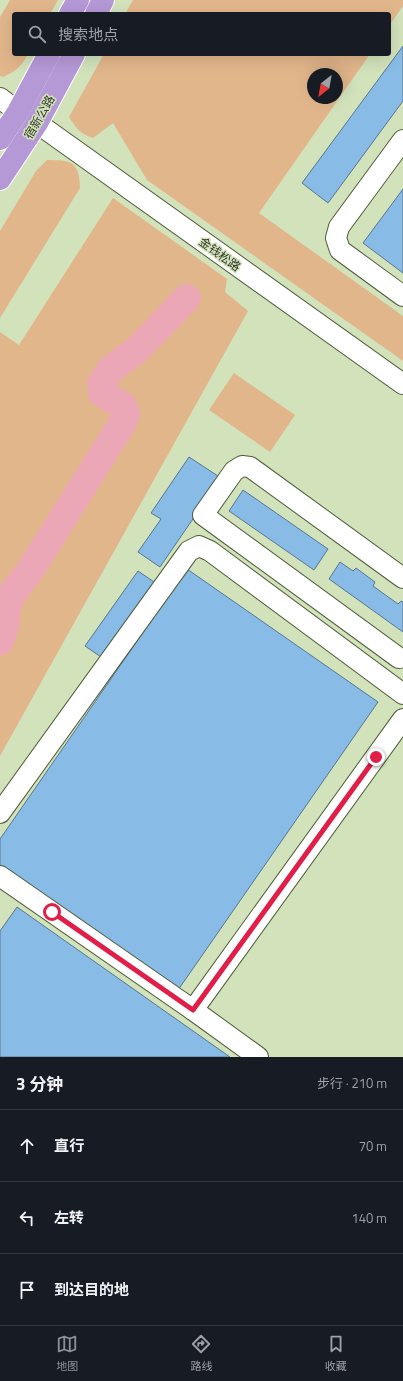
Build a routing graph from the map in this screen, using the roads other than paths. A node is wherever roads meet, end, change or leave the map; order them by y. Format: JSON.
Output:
{"nodes":[{"id":1,"x":78,"y":0,"type":"edge"},
{"id":2,"x":71,"y":12,"type":"edge"},
{"id":3,"x":48,"y":56,"type":"edge"},
{"id":4,"x":73,"y":56,"type":"edge"},
{"id":5,"x":0,"y":98,"type":"edge"},
{"id":6,"x":18,"y":112,"type":"junction"},
{"id":7,"x":37,"y":123,"type":"junction"},
{"id":8,"x":0,"y":139,"type":"edge"},
{"id":9,"x":403,"y":140,"type":"edge"},
{"id":10,"x":0,"y":179,"type":"edge"},
{"id":11,"x":403,"y":296,"type":"edge"},
{"id":12,"x":403,"y":384,"type":"edge"},
{"id":13,"x":403,"y":578,"type":"edge"},
{"id":14,"x":399,"y":658,"type":"dead end"},
{"id":15,"x":403,"y":694,"type":"edge"},
{"id":16,"x":403,"y":719,"type":"edge"},
{"id":17,"x":0,"y":812,"type":"edge"},
{"id":18,"x":0,"y":876,"type":"edge"},
{"id":19,"x":193,"y":1010,"type":"junction"},
{"id":20,"x":258,"y":1057,"type":"edge"}],
"edges":[{"from":1,"to":2,"type":"highway"},
{"from":3,"to":6,"type":"highway","name":"宿新公路"},
{"from":4,"to":7,"type":"highway","name":"宿新公路"},
{"from":5,"to":6,"type":"street"},
{"from":6,"to":8,"type":"highway","name":"宿新公路"},
{"from":7,"to":10,"type":"highway","name":"宿新公路"},
{"from":7,"to":12,"type":"street","name":"金钱松路"},
{"from":9,"to":11,"type":"street"},
{"from":13,"to":14,"type":"street"},
{"from":15,"to":17,"type":"street"},
{"from":16,"to":19,"type":"street"},
{"from":18,"to":19,"type":"street"},
{"from":19,"to":20,"type":"street"}]}
